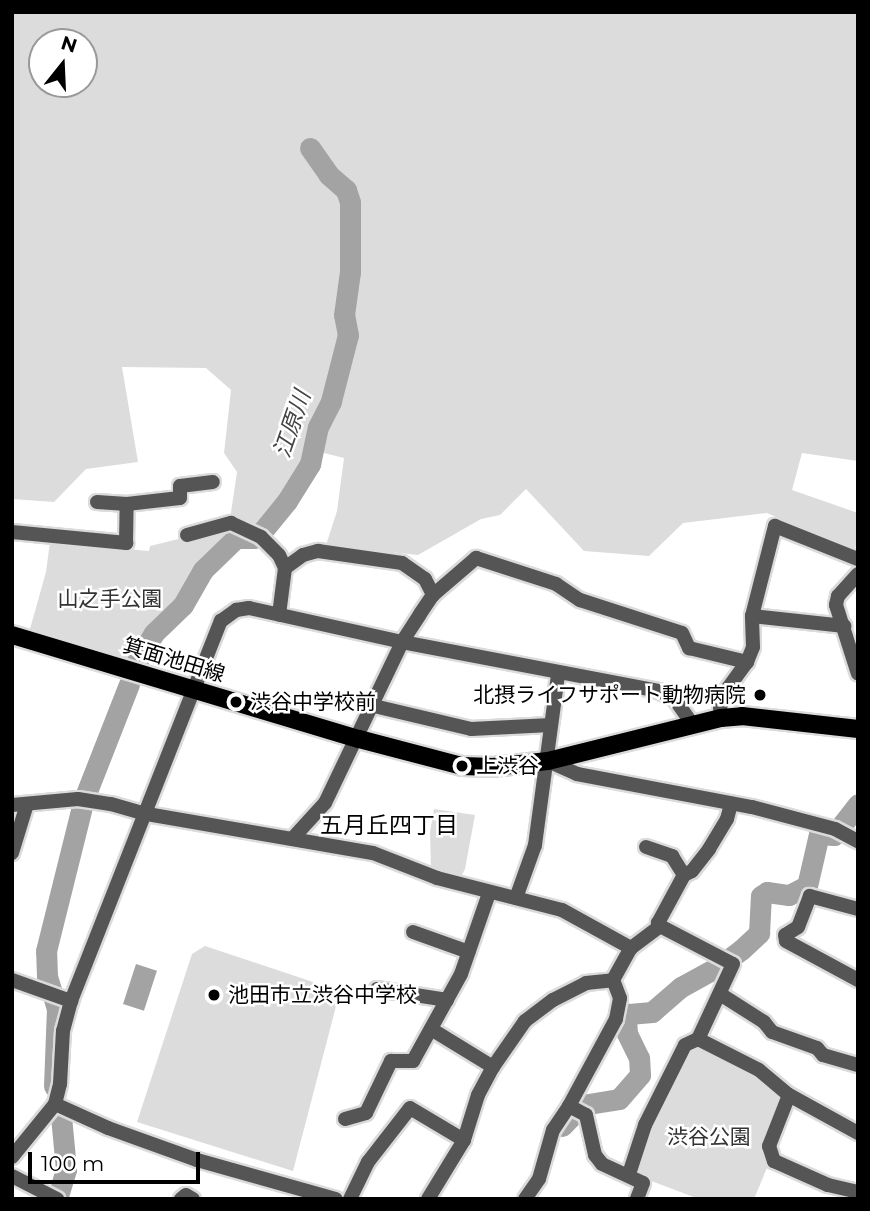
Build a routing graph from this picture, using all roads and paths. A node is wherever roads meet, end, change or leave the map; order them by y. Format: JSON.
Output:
{"nodes":[{"id":1,"x":213,"y":482,"type":"dead end"},
{"id":2,"x":97,"y":502,"type":"dead end"},
{"id":3,"x":127,"y":504,"type":"junction"},
{"id":4,"x":12,"y":532,"type":"edge"},
{"id":5,"x":187,"y":535,"type":"dead end"},
{"id":6,"x":858,"y":559,"type":"edge"},
{"id":7,"x":285,"y":568,"type":"junction"},
{"id":8,"x":858,"y":574,"type":"edge"},
{"id":9,"x":433,"y":595,"type":"junction"},
{"id":10,"x":279,"y":615,"type":"junction"},
{"id":11,"x":752,"y":616,"type":"junction"},
{"id":12,"x":844,"y":626,"type":"junction"},
{"id":13,"x":12,"y":635,"type":"edge"},
{"id":14,"x":402,"y":642,"type":"junction"},
{"id":15,"x":747,"y":662,"type":"junction"},
{"id":16,"x":558,"y":674,"type":"junction"},
{"id":17,"x":858,"y":674,"type":"edge"},
{"id":18,"x":192,"y":689,"type":"junction"},
{"id":19,"x":374,"y":705,"type":"junction"},
{"id":20,"x":721,"y":718,"type":"junction"},
{"id":21,"x":551,"y":725,"type":"junction"},
{"id":22,"x":692,"y":725,"type":"junction"},
{"id":23,"x":858,"y":729,"type":"edge"},
{"id":24,"x":359,"y":739,"type":"junction"},
{"id":25,"x":548,"y":761,"type":"junction"},
{"id":26,"x":731,"y":804,"type":"junction"},
{"id":27,"x":20,"y":805,"type":"edge"},
{"id":28,"x":147,"y":814,"type":"junction"},
{"id":29,"x":293,"y":838,"type":"junction"},
{"id":30,"x":858,"y":841,"type":"edge"},
{"id":31,"x":646,"y":846,"type":"dead end"},
{"id":32,"x":12,"y":853,"type":"edge"},
{"id":33,"x":684,"y":875,"type":"junction"},
{"id":34,"x":489,"y":893,"type":"junction"},
{"id":35,"x":516,"y":898,"type":"junction"},
{"id":36,"x":858,"y":909,"type":"edge"},
{"id":37,"x":660,"y":926,"type":"junction"},
{"id":38,"x":413,"y":932,"type":"dead end"},
{"id":39,"x":631,"y":948,"type":"junction"},
{"id":40,"x":469,"y":951,"type":"junction"},
{"id":41,"x":12,"y":980,"type":"edge"},
{"id":42,"x":613,"y":980,"type":"junction"},
{"id":43,"x":858,"y":980,"type":"edge"},
{"id":44,"x":377,"y":989,"type":"dead end"},
{"id":45,"x":720,"y":994,"type":"junction"},
{"id":46,"x":447,"y":1000,"type":"junction"},
{"id":47,"x":71,"y":1001,"type":"junction"},
{"id":48,"x":431,"y":1029,"type":"junction"},
{"id":49,"x":698,"y":1039,"type":"junction"},
{"id":50,"x":858,"y":1065,"type":"edge"},
{"id":51,"x":493,"y":1067,"type":"junction"},
{"id":52,"x":789,"y":1095,"type":"junction"},
{"id":53,"x":55,"y":1104,"type":"junction"},
{"id":54,"x":569,"y":1106,"type":"junction"},
{"id":55,"x":345,"y":1119,"type":"dead end"},
{"id":56,"x":858,"y":1133,"type":"edge"},
{"id":57,"x":464,"y":1139,"type":"junction"},
{"id":58,"x":12,"y":1157,"type":"edge"},
{"id":59,"x":629,"y":1174,"type":"junction"},
{"id":60,"x":12,"y":1176,"type":"edge"},
{"id":61,"x":854,"y":1192,"type":"edge"},
{"id":62,"x":311,"y":1195,"type":"edge"},
{"id":63,"x":56,"y":1198,"type":"edge"},
{"id":64,"x":181,"y":1199,"type":"edge"},
{"id":65,"x":193,"y":1199,"type":"edge"},
{"id":66,"x":336,"y":1199,"type":"edge"},
{"id":67,"x":350,"y":1199,"type":"edge"},
{"id":68,"x":428,"y":1199,"type":"edge"},
{"id":69,"x":525,"y":1199,"type":"edge"},
{"id":70,"x":637,"y":1199,"type":"edge"}],
"edges":[{"from":1,"to":3,"type":"street"},
{"from":2,"to":3,"type":"street"},
{"from":3,"to":4,"type":"street"},
{"from":5,"to":7,"type":"street"},
{"from":6,"to":11,"type":"street"},
{"from":7,"to":9,"type":"street"},
{"from":7,"to":10,"type":"street"},
{"from":8,"to":12,"type":"street"},
{"from":9,"to":14,"type":"street"},
{"from":9,"to":15,"type":"street"},
{"from":10,"to":14,"type":"street"},
{"from":10,"to":18,"type":"street"},
{"from":11,"to":12,"type":"street"},
{"from":11,"to":15,"type":"street"},
{"from":12,"to":17,"type":"street"},
{"from":13,"to":18,"type":"main road","name":"箕面池田線"},
{"from":14,"to":16,"type":"street"},
{"from":14,"to":19,"type":"street"},
{"from":15,"to":20,"type":"street"},
{"from":16,"to":21,"type":"street"},
{"from":16,"to":22,"type":"street"},
{"from":18,"to":24,"type":"main road","name":"箕面池田線"},
{"from":18,"to":28,"type":"street"},
{"from":19,"to":21,"type":"street"},
{"from":19,"to":24,"type":"street"},
{"from":20,"to":22,"type":"main road","name":"箕面池田線"},
{"from":20,"to":23,"type":"main road","name":"箕面池田線"},
{"from":21,"to":25,"type":"street"},
{"from":22,"to":25,"type":"main road","name":"箕面池田線"},
{"from":24,"to":25,"type":"main road","name":"箕面池田線"},
{"from":24,"to":29,"type":"street"},
{"from":25,"to":26,"type":"street"},
{"from":25,"to":35,"type":"street"},
{"from":26,"to":30,"type":"street"},
{"from":26,"to":33,"type":"street"},
{"from":27,"to":28,"type":"street"},
{"from":27,"to":32,"type":"street"},
{"from":28,"to":29,"type":"street"},
{"from":28,"to":47,"type":"street"},
{"from":29,"to":34,"type":"street"},
{"from":31,"to":33,"type":"street"},
{"from":33,"to":37,"type":"street"},
{"from":34,"to":35,"type":"street"},
{"from":34,"to":40,"type":"street"},
{"from":35,"to":39,"type":"street"},
{"from":36,"to":43,"type":"street"},
{"from":37,"to":39,"type":"street"},
{"from":37,"to":45,"type":"street"},
{"from":38,"to":40,"type":"street"},
{"from":39,"to":42,"type":"street"},
{"from":40,"to":46,"type":"street"},
{"from":41,"to":47,"type":"street"},
{"from":42,"to":51,"type":"street"},
{"from":42,"to":54,"type":"street"},
{"from":44,"to":46,"type":"street"},
{"from":45,"to":49,"type":"street"},
{"from":45,"to":50,"type":"street"},
{"from":46,"to":48,"type":"street"},
{"from":47,"to":53,"type":"street"},
{"from":48,"to":51,"type":"street"},
{"from":48,"to":55,"type":"street"},
{"from":49,"to":52,"type":"street"},
{"from":49,"to":59,"type":"street"},
{"from":51,"to":57,"type":"street"},
{"from":52,"to":56,"type":"street"},
{"from":52,"to":61,"type":"street"},
{"from":53,"to":58,"type":"street"},
{"from":53,"to":62,"type":"street"},
{"from":54,"to":59,"type":"street"},
{"from":54,"to":69,"type":"street"},
{"from":57,"to":67,"type":"street"},
{"from":57,"to":68,"type":"street"},
{"from":59,"to":70,"type":"street"},
{"from":60,"to":63,"type":"street"},
{"from":62,"to":66,"type":"street"},
{"from":64,"to":65,"type":"street"}]}
